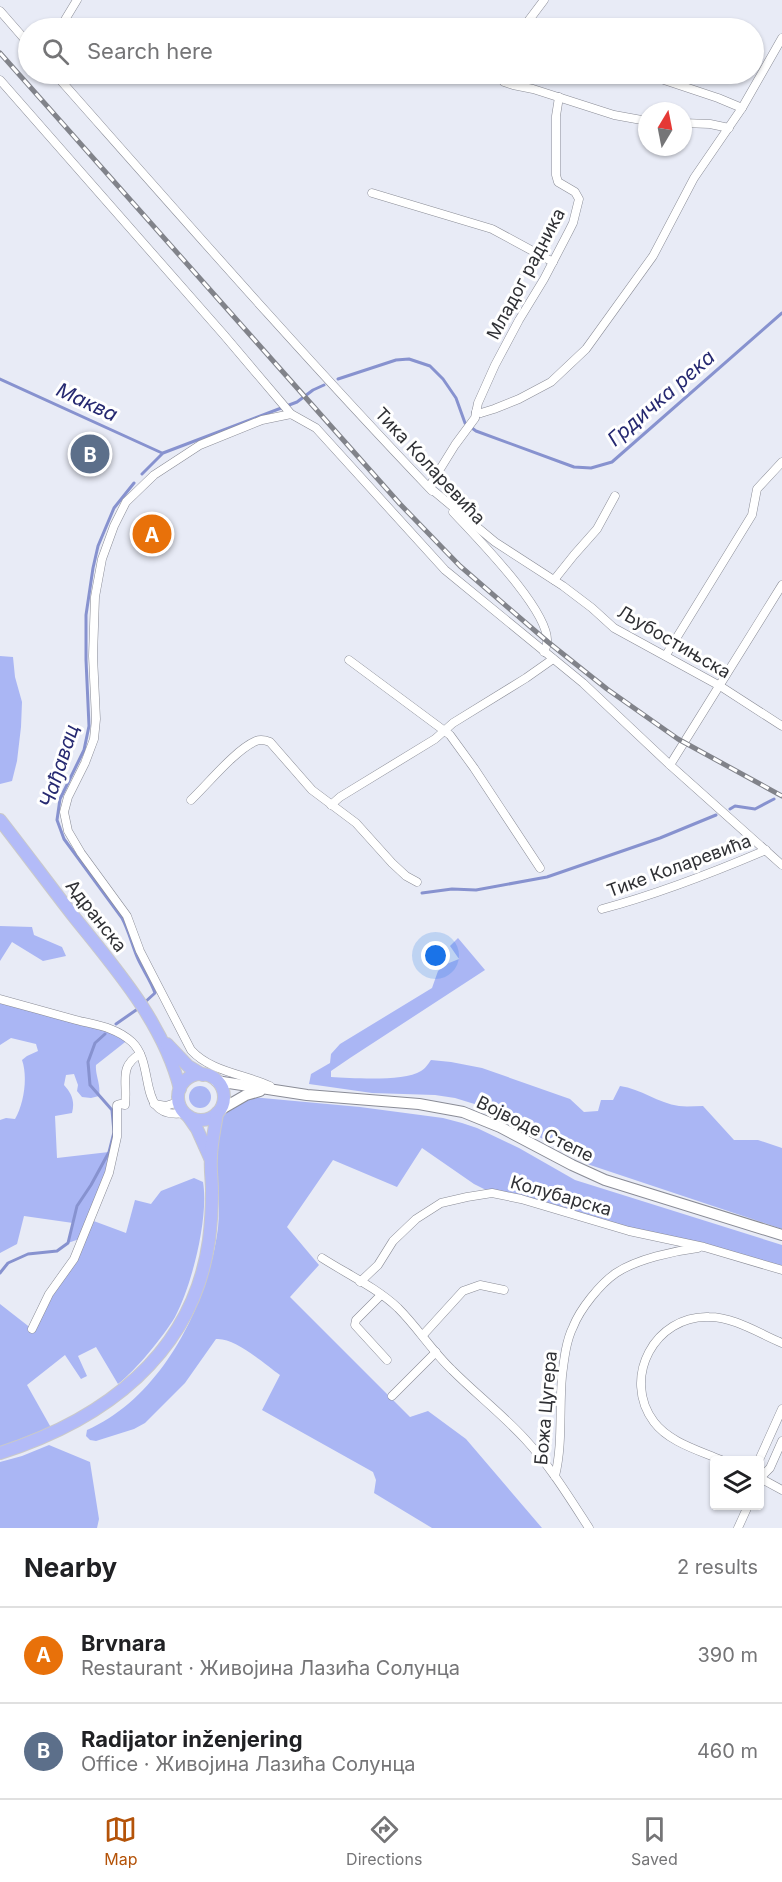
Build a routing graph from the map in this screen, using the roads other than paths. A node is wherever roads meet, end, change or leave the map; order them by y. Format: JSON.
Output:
{"nodes":[{"id":1,"x":77,"y":0,"type":"edge"},
{"id":2,"x":544,"y":0,"type":"edge"},
{"id":3,"x":0,"y":11,"type":"edge"},
{"id":4,"x":66,"y":18,"type":"edge"},
{"id":5,"x":530,"y":18,"type":"edge"},
{"id":6,"x":18,"y":32,"type":"edge"},
{"id":7,"x":782,"y":38,"type":"edge"},
{"id":8,"x":764,"y":70,"type":"edge"},
{"id":9,"x":0,"y":80,"type":"edge"},
{"id":10,"x":64,"y":84,"type":"edge"},
{"id":11,"x":511,"y":84,"type":"edge"},
{"id":12,"x":676,"y":84,"type":"edge"},
{"id":13,"x":756,"y":84,"type":"edge"},
{"id":14,"x":8,"y":90,"type":"junction"},
{"id":15,"x":0,"y":97,"type":"edge"},
{"id":16,"x":559,"y":97,"type":"junction"},
{"id":17,"x":742,"y":108,"type":"junction"},
{"id":18,"x":638,"y":119,"type":"edge"},
{"id":19,"x":692,"y":123,"type":"edge"},
{"id":20,"x":729,"y":128,"type":"junction"},
{"id":21,"x":372,"y":193,"type":"dead end"},
{"id":22,"x":553,"y":262,"type":"junction"},
{"id":23,"x":289,"y":412,"type":"junction"},
{"id":24,"x":476,"y":412,"type":"junction"},
{"id":25,"x":782,"y":462,"type":"edge"},
{"id":26,"x":429,"y":487,"type":"junction"},
{"id":27,"x":615,"y":496,"type":"dead end"},
{"id":28,"x":554,"y":580,"type":"junction"},
{"id":29,"x":782,"y":585,"type":"edge"},
{"id":30,"x":544,"y":652,"type":"junction"},
{"id":31,"x":666,"y":655,"type":"junction"},
{"id":32,"x":552,"y":659,"type":"junction"},
{"id":33,"x":349,"y":660,"type":"dead end"},
{"id":34,"x":720,"y":686,"type":"junction"},
{"id":35,"x":782,"y":726,"type":"edge"},
{"id":36,"x":445,"y":731,"type":"junction"},
{"id":37,"x":670,"y":765,"type":"junction"},
{"id":38,"x":191,"y":800,"type":"dead end"},
{"id":39,"x":331,"y":804,"type":"junction"},
{"id":40,"x":0,"y":820,"type":"edge"},
{"id":41,"x":766,"y":850,"type":"junction"},
{"id":42,"x":782,"y":865,"type":"edge"},
{"id":43,"x":540,"y":868,"type":"dead end"},
{"id":44,"x":417,"y":882,"type":"dead end"},
{"id":45,"x":602,"y":909,"type":"dead end"},
{"id":46,"x":0,"y":999,"type":"edge"},
{"id":47,"x":160,"y":1037,"type":"junction"},
{"id":48,"x":140,"y":1054,"type":"junction"},
{"id":49,"x":203,"y":1075,"type":"junction"},
{"id":50,"x":216,"y":1081,"type":"junction"},
{"id":51,"x":180,"y":1089,"type":"junction"},
{"id":52,"x":267,"y":1090,"type":"junction"},
{"id":53,"x":279,"y":1091,"type":"junction"},
{"id":54,"x":178,"y":1102,"type":"junction"},
{"id":55,"x":154,"y":1104,"type":"junction"},
{"id":56,"x":218,"y":1112,"type":"junction"},
{"id":57,"x":186,"y":1115,"type":"junction"},
{"id":58,"x":210,"y":1159,"type":"junction"},
{"id":59,"x":782,"y":1235,"type":"edge"},
{"id":60,"x":704,"y":1247,"type":"junction"},
{"id":61,"x":322,"y":1258,"type":"dead end"},
{"id":62,"x":782,"y":1270,"type":"edge"},
{"id":63,"x":360,"y":1282,"type":"junction"},
{"id":64,"x":504,"y":1290,"type":"dead end"},
{"id":65,"x":381,"y":1295,"type":"junction"},
{"id":66,"x":32,"y":1329,"type":"dead end"},
{"id":67,"x":423,"y":1335,"type":"junction"},
{"id":68,"x":782,"y":1343,"type":"edge"},
{"id":69,"x":436,"y":1352,"type":"junction"},
{"id":70,"x":387,"y":1360,"type":"dead end"},
{"id":71,"x":392,"y":1396,"type":"dead end"},
{"id":72,"x":782,"y":1409,"type":"edge"},
{"id":73,"x":782,"y":1441,"type":"edge"},
{"id":74,"x":0,"y":1453,"type":"edge"},
{"id":75,"x":710,"y":1456,"type":"edge"},
{"id":76,"x":761,"y":1456,"type":"edge"},
{"id":77,"x":764,"y":1474,"type":"edge"},
{"id":78,"x":555,"y":1476,"type":"junction"},
{"id":79,"x":764,"y":1481,"type":"edge"},
{"id":80,"x":782,"y":1490,"type":"edge"},
{"id":81,"x":746,"y":1510,"type":"edge"},
{"id":82,"x":589,"y":1528,"type":"edge"},
{"id":83,"x":738,"y":1528,"type":"edge"}],
"edges":[{"from":1,"to":4,"type":"street"},
{"from":2,"to":5,"type":"street"},
{"from":3,"to":6,"type":"street"},
{"from":7,"to":8,"type":"street"},
{"from":9,"to":14,"type":"street"},
{"from":10,"to":26,"type":"street","name":"Тика Коларевића"},
{"from":11,"to":16,"type":"street"},
{"from":12,"to":17,"type":"street"},
{"from":13,"to":17,"type":"street"},
{"from":14,"to":15,"type":"street"},
{"from":14,"to":23,"type":"street"},
{"from":16,"to":18,"type":"street"},
{"from":16,"to":22,"type":"street","name":"Младог радника"},
{"from":17,"to":20,"type":"street"},
{"from":19,"to":20,"type":"street"},
{"from":20,"to":24,"type":"street"},
{"from":21,"to":22,"type":"street"},
{"from":22,"to":24,"type":"street","name":"Младог радника"},
{"from":23,"to":30,"type":"street"},
{"from":23,"to":53,"type":"street"},
{"from":24,"to":26,"type":"street","name":"Младог радника"},
{"from":25,"to":31,"type":"street"},
{"from":26,"to":28,"type":"street","name":"Љубостињска"},
{"from":26,"to":30,"type":"street","name":"Тика Коларевића"},
{"from":27,"to":28,"type":"street"},
{"from":28,"to":31,"type":"street","name":"Љубостињска"},
{"from":29,"to":34,"type":"street"},
{"from":30,"to":32,"type":"street"},
{"from":31,"to":34,"type":"street","name":"Љубостињска"},
{"from":32,"to":36,"type":"street"},
{"from":32,"to":37,"type":"street"},
{"from":33,"to":36,"type":"street"},
{"from":34,"to":35,"type":"street","name":"Љубостињска"},
{"from":34,"to":37,"type":"street"},
{"from":36,"to":39,"type":"street"},
{"from":36,"to":43,"type":"street"},
{"from":37,"to":41,"type":"street"},
{"from":38,"to":39,"type":"street"},
{"from":39,"to":44,"type":"street"},
{"from":40,"to":47,"type":"main road","name":"Адранска"},
{"from":41,"to":42,"type":"street"},
{"from":41,"to":45,"type":"street","name":"Тике Коларевића"},
{"from":46,"to":48,"type":"street"},
{"from":47,"to":49,"type":"main road","name":"Адранска"},
{"from":47,"to":51,"type":"main road","name":"Адранска"},
{"from":48,"to":55,"type":"street"},
{"from":48,"to":66,"type":"street"},
{"from":49,"to":50,"type":"main road"},
{"from":49,"to":51,"type":"main road"},
{"from":50,"to":52,"type":"street","name":"Војводе Степе"},
{"from":50,"to":56,"type":"main road"},
{"from":51,"to":54,"type":"main road"},
{"from":52,"to":53,"type":"street","name":"Војводе Степе"},
{"from":52,"to":56,"type":"street","name":"Војводе Степе"},
{"from":53,"to":59,"type":"street","name":"Војводе Степе"},
{"from":54,"to":55,"type":"street"},
{"from":54,"to":57,"type":"main road"},
{"from":55,"to":57,"type":"street"},
{"from":56,"to":57,"type":"main road"},
{"from":56,"to":58,"type":"main road"},
{"from":57,"to":58,"type":"main road"},
{"from":58,"to":74,"type":"main road"},
{"from":60,"to":62,"type":"street","name":"Колубарска"},
{"from":60,"to":63,"type":"street","name":"Колубарска"},
{"from":60,"to":78,"type":"street","name":"Божа Цугера"},
{"from":61,"to":63,"type":"street"},
{"from":63,"to":65,"type":"street"},
{"from":64,"to":67,"type":"street"},
{"from":65,"to":67,"type":"street"},
{"from":65,"to":70,"type":"street"},
{"from":67,"to":69,"type":"street"},
{"from":68,"to":75,"type":"street"},
{"from":69,"to":71,"type":"street"},
{"from":69,"to":78,"type":"street"},
{"from":72,"to":76,"type":"street"},
{"from":73,"to":77,"type":"street"},
{"from":78,"to":82,"type":"street"},
{"from":79,"to":80,"type":"street"},
{"from":81,"to":83,"type":"street"}]}
